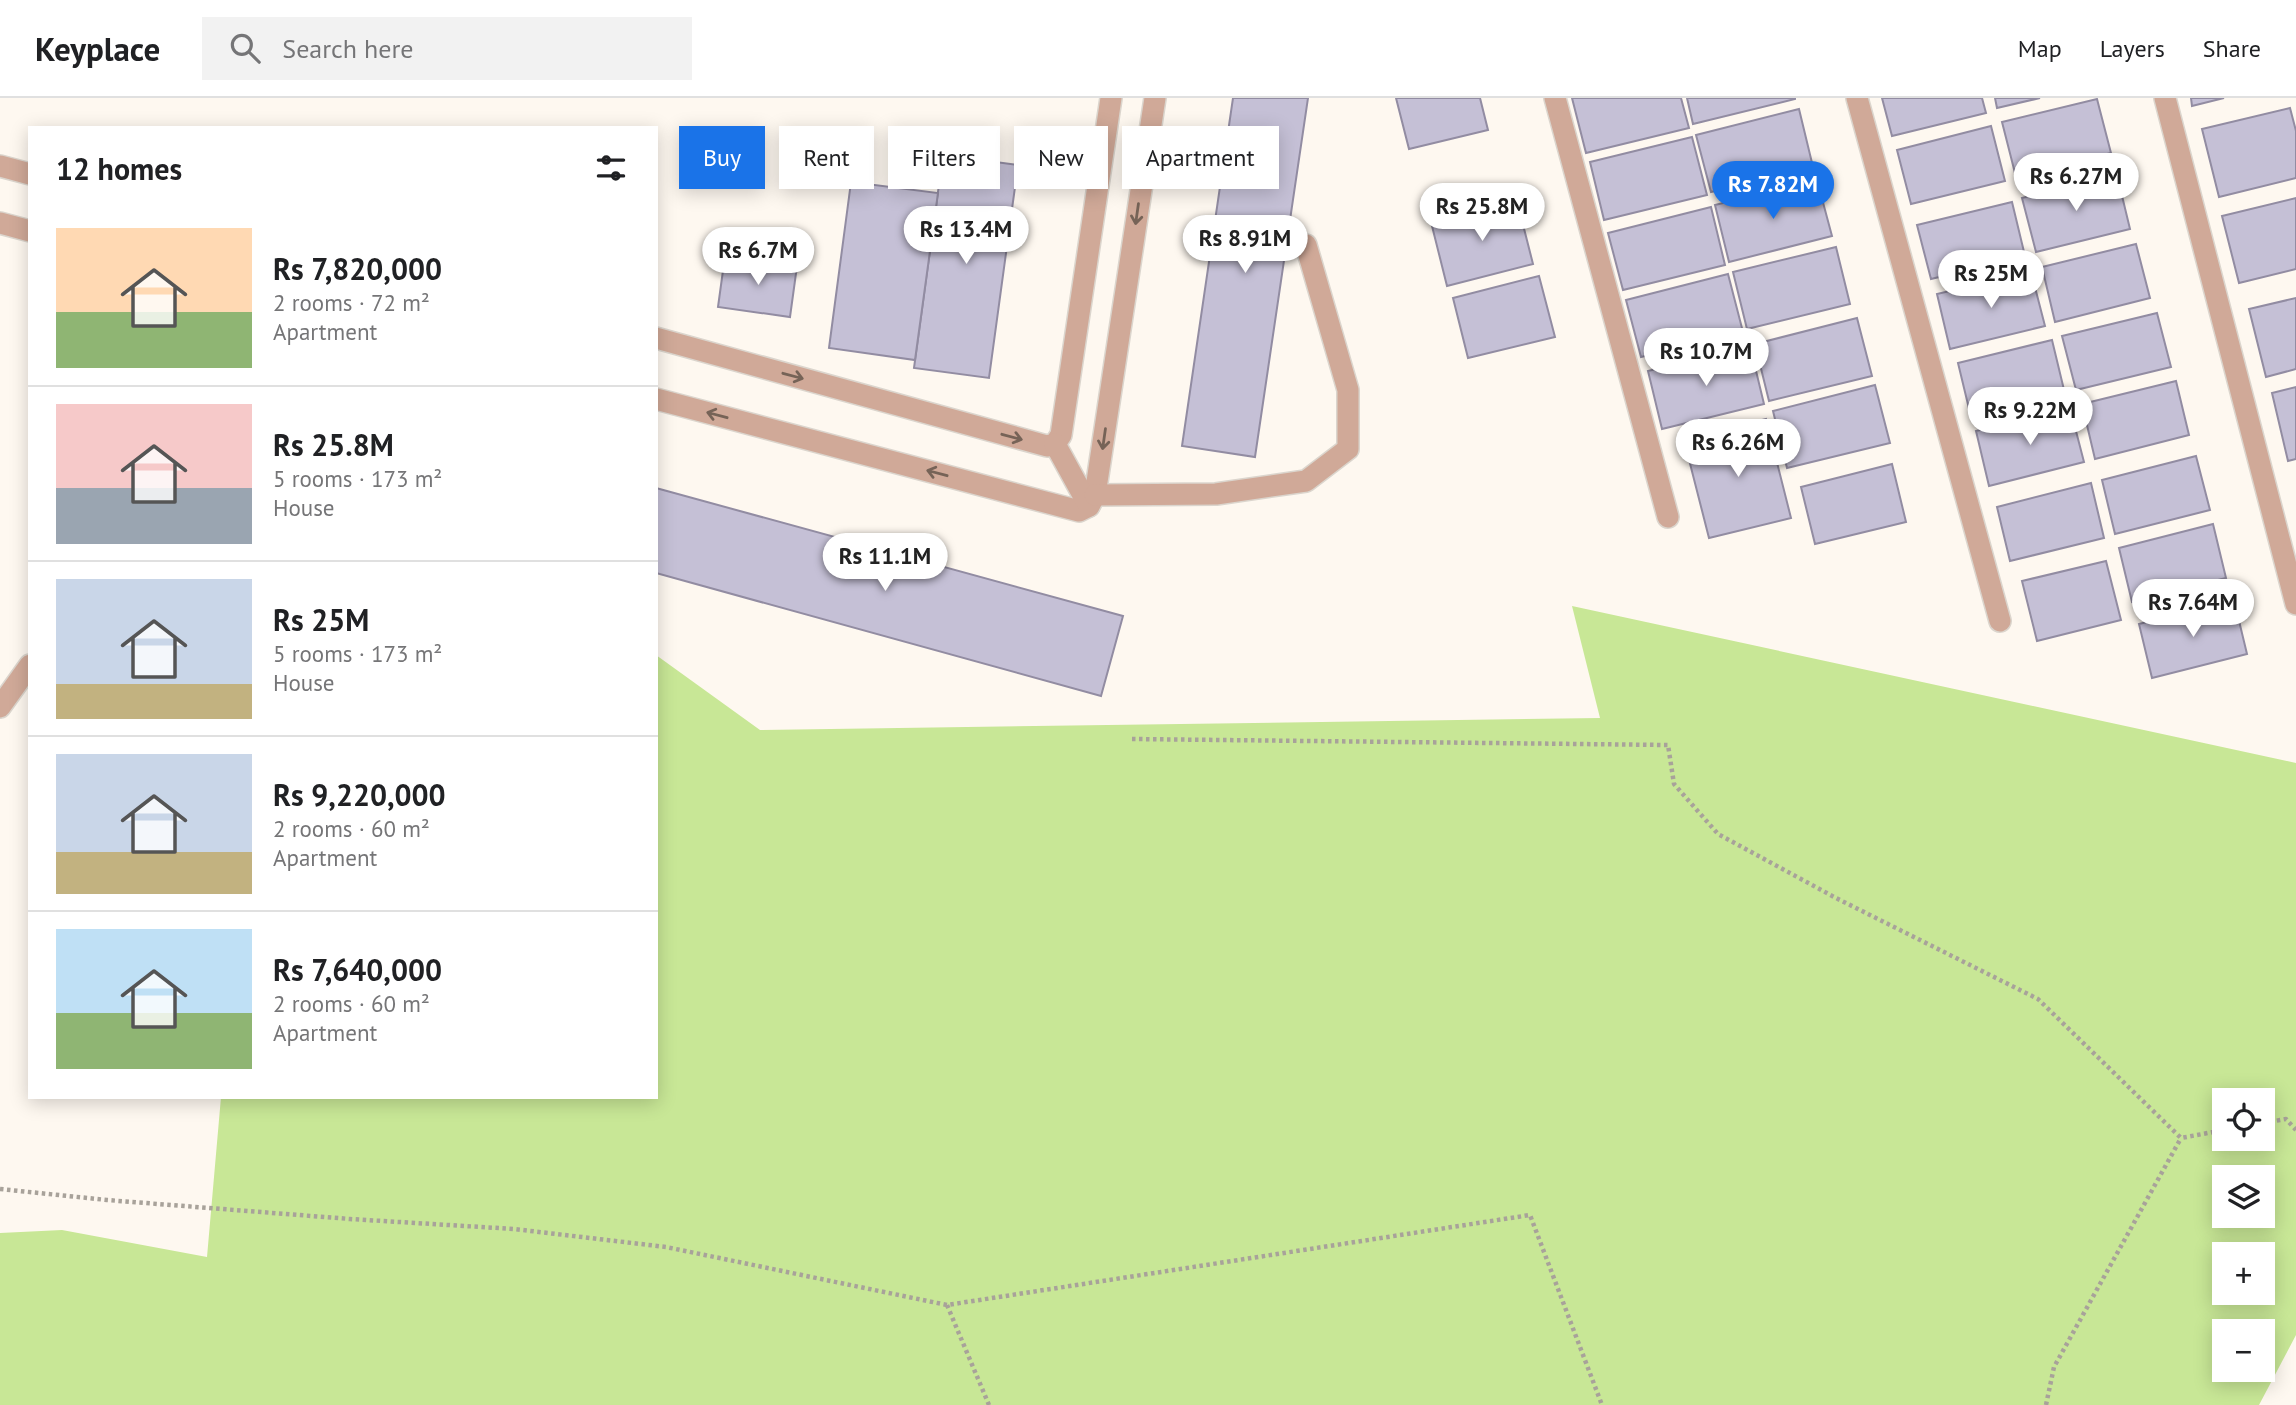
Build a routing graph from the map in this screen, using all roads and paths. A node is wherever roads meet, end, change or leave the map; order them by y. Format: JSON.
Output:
{"nodes":[{"id":1,"x":1111,"y":98,"type":"edge"},
{"id":2,"x":1155,"y":98,"type":"edge"},
{"id":3,"x":1555,"y":98,"type":"edge"},
{"id":4,"x":1857,"y":98,"type":"edge"},
{"id":5,"x":2165,"y":98,"type":"edge"},
{"id":6,"x":0,"y":166,"type":"edge"},
{"id":7,"x":28,"y":173,"type":"edge"},
{"id":8,"x":0,"y":223,"type":"edge"},
{"id":9,"x":28,"y":230,"type":"edge"},
{"id":10,"x":1306,"y":245,"type":"dead end"},
{"id":11,"x":658,"y":342,"type":"edge"},
{"id":12,"x":658,"y":400,"type":"edge"},
{"id":13,"x":1055,"y":444,"type":"junction"},
{"id":14,"x":1092,"y":501,"type":"junction"},
{"id":15,"x":1668,"y":517,"type":"dead end"},
{"id":16,"x":2296,"y":604,"type":"edge"},
{"id":17,"x":2000,"y":621,"type":"dead end"},
{"id":18,"x":28,"y":668,"type":"edge"},
{"id":19,"x":0,"y":707,"type":"edge"},
{"id":20,"x":1132,"y":739,"type":"dead end"},
{"id":21,"x":2275,"y":1121,"type":"edge"},
{"id":22,"x":2296,"y":1130,"type":"edge"},
{"id":23,"x":2212,"y":1132,"type":"edge"},
{"id":24,"x":2181,"y":1138,"type":"junction"},
{"id":25,"x":0,"y":1189,"type":"edge"},
{"id":26,"x":947,"y":1305,"type":"junction"},
{"id":27,"x":989,"y":1405,"type":"edge"},
{"id":28,"x":1602,"y":1405,"type":"edge"},
{"id":29,"x":2046,"y":1405,"type":"edge"}],
"edges":[{"from":1,"to":13,"type":"lane"},
{"from":2,"to":14,"type":"lane","one_way":true},
{"from":3,"to":15,"type":"lane"},
{"from":4,"to":17,"type":"lane"},
{"from":5,"to":16,"type":"lane"},
{"from":6,"to":7,"type":"lane"},
{"from":8,"to":9,"type":"lane"},
{"from":10,"to":14,"type":"lane"},
{"from":11,"to":13,"type":"lane","one_way":true},
{"from":14,"to":12,"type":"lane","one_way":true},
{"from":13,"to":14,"type":"lane"},
{"from":18,"to":19,"type":"lane"},
{"from":20,"to":24,"type":"path"},
{"from":21,"to":22,"type":"path"},
{"from":23,"to":24,"type":"path"},
{"from":24,"to":29,"type":"path"},
{"from":25,"to":26,"type":"path"},
{"from":26,"to":27,"type":"path"},
{"from":26,"to":28,"type":"path"}]}
